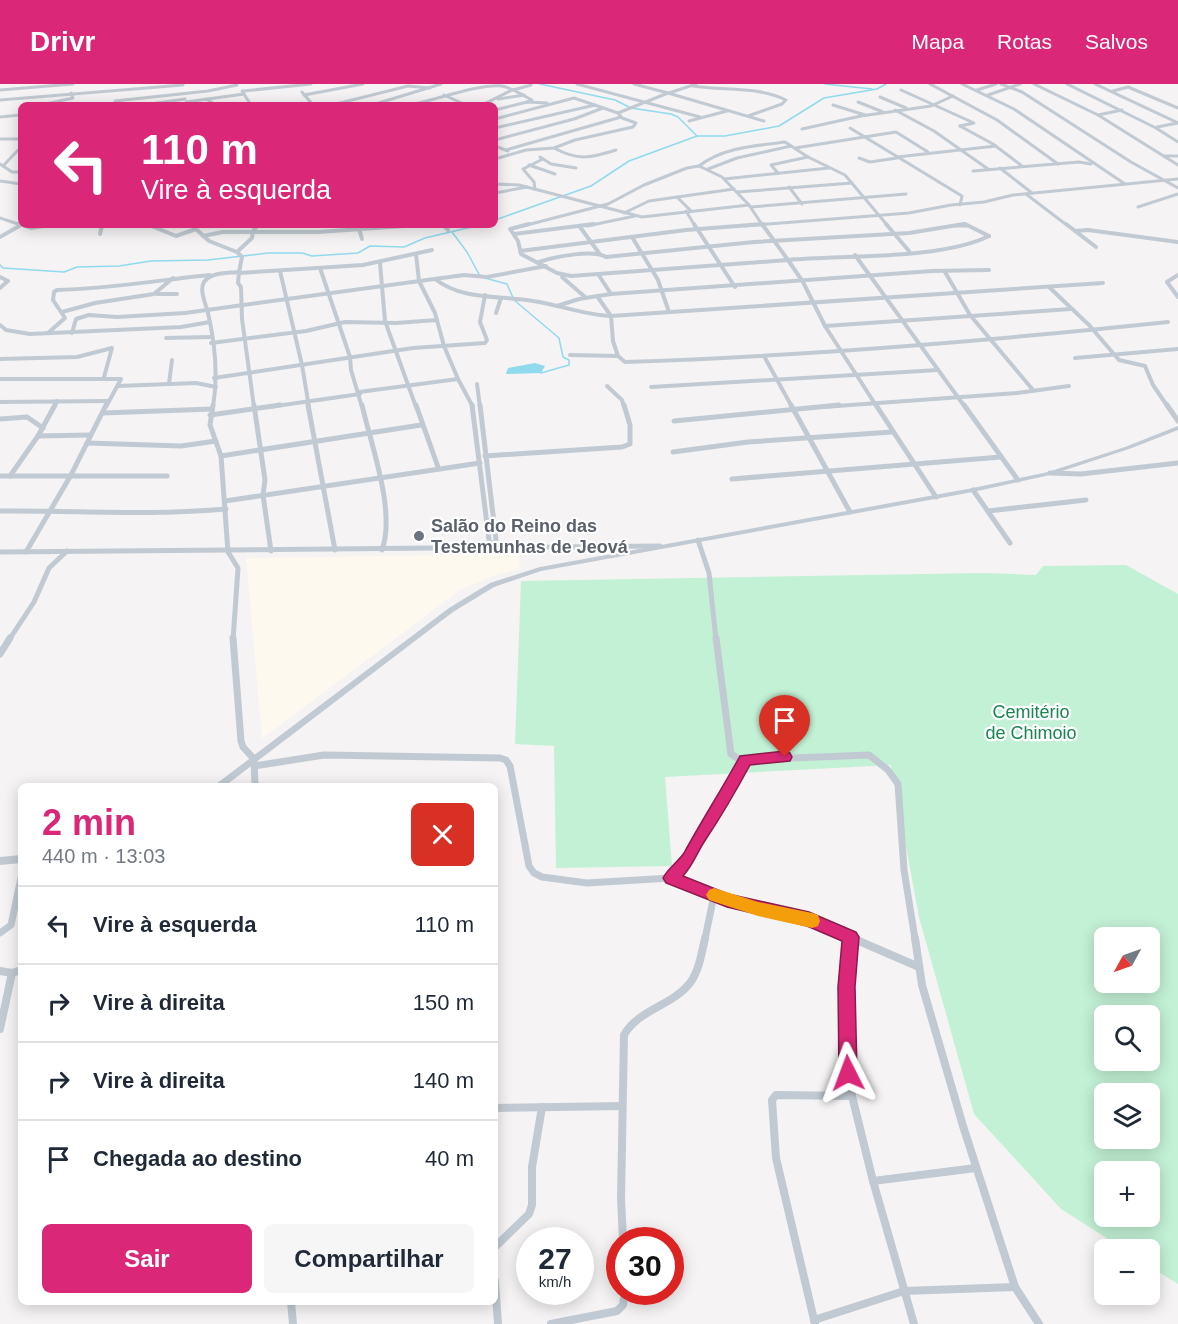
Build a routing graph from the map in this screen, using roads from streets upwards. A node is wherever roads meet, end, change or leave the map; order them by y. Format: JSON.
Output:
{"nodes":[{"id":1,"x":16,"y":84,"type":"edge"},
{"id":2,"x":74,"y":84,"type":"edge"},
{"id":3,"x":311,"y":84,"type":"edge"},
{"id":4,"x":363,"y":84,"type":"edge"},
{"id":5,"x":494,"y":84,"type":"edge"},
{"id":6,"x":577,"y":84,"type":"edge"},
{"id":7,"x":598,"y":84,"type":"edge"},
{"id":8,"x":634,"y":84,"type":"edge"},
{"id":9,"x":684,"y":84,"type":"edge"},
{"id":10,"x":930,"y":84,"type":"edge"},
{"id":11,"x":962,"y":84,"type":"edge"},
{"id":12,"x":996,"y":84,"type":"edge"},
{"id":13,"x":1002,"y":84,"type":"edge"},
{"id":14,"x":1020,"y":84,"type":"edge"},
{"id":15,"x":1034,"y":84,"type":"edge"},
{"id":16,"x":1066,"y":84,"type":"edge"},
{"id":17,"x":1095,"y":84,"type":"edge"},
{"id":18,"x":183,"y":85,"type":"edge"},
{"id":19,"x":236,"y":85,"type":"edge"},
{"id":20,"x":298,"y":85,"type":"edge"},
{"id":21,"x":531,"y":85,"type":"edge"},
{"id":22,"x":694,"y":85,"type":"edge"},
{"id":23,"x":443,"y":86,"type":"edge"},
{"id":24,"x":590,"y":87,"type":"junction"},
{"id":25,"x":1009,"y":87,"type":"junction"},
{"id":26,"x":430,"y":88,"type":"junction"},
{"id":27,"x":15,"y":89,"type":"junction"},
{"id":28,"x":0,"y":90,"type":"edge"},
{"id":29,"x":513,"y":90,"type":"junction"},
{"id":30,"x":901,"y":90,"type":"dead end"},
{"id":31,"x":977,"y":90,"type":"junction"},
{"id":32,"x":458,"y":91,"type":"junction"},
{"id":33,"x":1112,"y":91,"type":"junction"},
{"id":34,"x":107,"y":92,"type":"junction"},
{"id":35,"x":184,"y":93,"type":"junction"},
{"id":36,"x":244,"y":93,"type":"junction"},
{"id":37,"x":668,"y":93,"type":"junction"},
{"id":38,"x":72,"y":94,"type":"junction"},
{"id":39,"x":988,"y":94,"type":"junction"},
{"id":40,"x":304,"y":95,"type":"junction"},
{"id":41,"x":444,"y":95,"type":"junction"},
{"id":42,"x":524,"y":95,"type":"junction"},
{"id":43,"x":953,"y":96,"type":"junction"},
{"id":44,"x":880,"y":97,"type":"dead end"},
{"id":45,"x":15,"y":98,"type":"junction"},
{"id":46,"x":206,"y":99,"type":"junction"},
{"id":47,"x":495,"y":99,"type":"junction"},
{"id":48,"x":0,"y":100,"type":"edge"},
{"id":49,"x":115,"y":100,"type":"joint"},
{"id":50,"x":55,"y":102,"type":"edge"},
{"id":51,"x":186,"y":102,"type":"edge"},
{"id":52,"x":208,"y":102,"type":"edge"},
{"id":53,"x":249,"y":102,"type":"edge"},
{"id":54,"x":310,"y":102,"type":"edge"},
{"id":55,"x":344,"y":102,"type":"edge"},
{"id":56,"x":382,"y":102,"type":"edge"},
{"id":57,"x":420,"y":102,"type":"edge"},
{"id":58,"x":458,"y":102,"type":"edge"},
{"id":59,"x":488,"y":102,"type":"edge"},
{"id":60,"x":527,"y":102,"type":"junction"},
{"id":61,"x":646,"y":102,"type":"junction"},
{"id":62,"x":858,"y":102,"type":"dead end"},
{"id":63,"x":553,"y":104,"type":"junction"},
{"id":64,"x":936,"y":104,"type":"junction"},
{"id":65,"x":595,"y":105,"type":"junction"},
{"id":66,"x":833,"y":105,"type":"dead end"},
{"id":67,"x":603,"y":108,"type":"junction"},
{"id":68,"x":906,"y":108,"type":"junction"},
{"id":69,"x":1178,"y":108,"type":"edge"},
{"id":70,"x":498,"y":109,"type":"edge"},
{"id":71,"x":894,"y":110,"type":"junction"},
{"id":72,"x":1123,"y":110,"type":"junction"},
{"id":73,"x":728,"y":111,"type":"junction"},
{"id":74,"x":884,"y":112,"type":"junction"},
{"id":75,"x":618,"y":113,"type":"junction"},
{"id":76,"x":18,"y":115,"type":"edge"},
{"id":77,"x":866,"y":115,"type":"junction"},
{"id":78,"x":1098,"y":115,"type":"junction"},
{"id":79,"x":748,"y":116,"type":"junction"},
{"id":80,"x":0,"y":117,"type":"edge"},
{"id":81,"x":621,"y":117,"type":"junction"},
{"id":82,"x":700,"y":117,"type":"junction"},
{"id":83,"x":498,"y":119,"type":"edge"},
{"id":84,"x":689,"y":121,"type":"dead end"},
{"id":85,"x":498,"y":122,"type":"edge"},
{"id":86,"x":764,"y":122,"type":"dead end"},
{"id":87,"x":1178,"y":123,"type":"edge"},
{"id":88,"x":504,"y":126,"type":"junction"},
{"id":89,"x":498,"y":127,"type":"edge"},
{"id":90,"x":850,"y":128,"type":"dead end"},
{"id":91,"x":1156,"y":128,"type":"junction"},
{"id":92,"x":802,"y":129,"type":"dead end"},
{"id":93,"x":868,"y":137,"type":"junction"},
{"id":94,"x":0,"y":139,"type":"edge"},
{"id":95,"x":18,"y":139,"type":"edge"},
{"id":96,"x":498,"y":139,"type":"edge"},
{"id":97,"x":1178,"y":142,"type":"edge"},
{"id":98,"x":996,"y":146,"type":"junction"},
{"id":99,"x":793,"y":147,"type":"junction"},
{"id":100,"x":498,"y":148,"type":"edge"},
{"id":101,"x":554,"y":148,"type":"junction"},
{"id":102,"x":962,"y":149,"type":"junction"},
{"id":103,"x":506,"y":150,"type":"junction"},
{"id":104,"x":615,"y":150,"type":"dead end"},
{"id":105,"x":18,"y":151,"type":"edge"},
{"id":106,"x":535,"y":151,"type":"junction"},
{"id":107,"x":928,"y":152,"type":"junction"},
{"id":108,"x":514,"y":153,"type":"junction"},
{"id":109,"x":1164,"y":156,"type":"junction"},
{"id":110,"x":1178,"y":156,"type":"edge"},
{"id":111,"x":808,"y":157,"type":"junction"},
{"id":112,"x":897,"y":157,"type":"junction"},
{"id":113,"x":498,"y":158,"type":"edge"},
{"id":114,"x":859,"y":158,"type":"dead end"},
{"id":115,"x":543,"y":159,"type":"junction"},
{"id":116,"x":1058,"y":164,"type":"junction"},
{"id":117,"x":1094,"y":164,"type":"junction"},
{"id":118,"x":1,"y":165,"type":"edge"},
{"id":119,"x":528,"y":165,"type":"junction"},
{"id":120,"x":1178,"y":165,"type":"edge"},
{"id":121,"x":699,"y":166,"type":"junction"},
{"id":122,"x":1023,"y":167,"type":"junction"},
{"id":123,"x":576,"y":168,"type":"dead end"},
{"id":124,"x":830,"y":168,"type":"junction"},
{"id":125,"x":1000,"y":168,"type":"junction"},
{"id":126,"x":708,"y":169,"type":"junction"},
{"id":127,"x":988,"y":169,"type":"junction"},
{"id":128,"x":973,"y":171,"type":"dead end"},
{"id":129,"x":12,"y":172,"type":"junction"},
{"id":130,"x":18,"y":172,"type":"edge"},
{"id":131,"x":778,"y":173,"type":"junction"},
{"id":132,"x":555,"y":174,"type":"dead end"},
{"id":133,"x":724,"y":179,"type":"junction"},
{"id":134,"x":1178,"y":179,"type":"edge"},
{"id":135,"x":0,"y":180,"type":"edge"},
{"id":136,"x":1162,"y":180,"type":"junction"},
{"id":137,"x":18,"y":183,"type":"edge"},
{"id":138,"x":852,"y":183,"type":"junction"},
{"id":139,"x":498,"y":184,"type":"edge"},
{"id":140,"x":1126,"y":185,"type":"junction"},
{"id":141,"x":528,"y":187,"type":"junction"},
{"id":142,"x":789,"y":187,"type":"junction"},
{"id":143,"x":1178,"y":188,"type":"edge"},
{"id":144,"x":535,"y":189,"type":"junction"},
{"id":145,"x":734,"y":189,"type":"junction"},
{"id":146,"x":498,"y":192,"type":"edge"},
{"id":147,"x":737,"y":192,"type":"junction"},
{"id":148,"x":906,"y":194,"type":"dead end"},
{"id":149,"x":1026,"y":194,"type":"junction"},
{"id":150,"x":1032,"y":194,"type":"junction"},
{"id":151,"x":1178,"y":194,"type":"edge"},
{"id":152,"x":677,"y":197,"type":"junction"},
{"id":153,"x":863,"y":199,"type":"junction"},
{"id":154,"x":802,"y":204,"type":"junction"},
{"id":155,"x":960,"y":205,"type":"junction"},
{"id":156,"x":601,"y":206,"type":"junction"},
{"id":157,"x":750,"y":206,"type":"junction"},
{"id":158,"x":1138,"y":207,"type":"dead end"},
{"id":159,"x":688,"y":211,"type":"junction"},
{"id":160,"x":624,"y":213,"type":"junction"},
{"id":161,"x":879,"y":214,"type":"junction"},
{"id":162,"x":637,"y":216,"type":"junction"},
{"id":163,"x":0,"y":218,"type":"edge"},
{"id":164,"x":18,"y":223,"type":"edge"},
{"id":165,"x":763,"y":224,"type":"junction"},
{"id":166,"x":579,"y":227,"type":"junction"},
{"id":167,"x":18,"y":228,"type":"edge"},
{"id":168,"x":101,"y":228,"type":"edge"},
{"id":169,"x":154,"y":228,"type":"edge"},
{"id":170,"x":195,"y":228,"type":"edge"},
{"id":171,"x":198,"y":228,"type":"edge"},
{"id":172,"x":256,"y":228,"type":"edge"},
{"id":173,"x":350,"y":228,"type":"edge"},
{"id":174,"x":358,"y":228,"type":"edge"},
{"id":175,"x":699,"y":229,"type":"junction"},
{"id":176,"x":334,"y":230,"type":"joint"},
{"id":177,"x":253,"y":231,"type":"junction"},
{"id":178,"x":1075,"y":231,"type":"junction"},
{"id":179,"x":100,"y":234,"type":"dead end"},
{"id":180,"x":514,"y":234,"type":"junction"},
{"id":181,"x":894,"y":234,"type":"junction"},
{"id":182,"x":203,"y":236,"type":"junction"},
{"id":183,"x":0,"y":237,"type":"edge"},
{"id":184,"x":632,"y":237,"type":"junction"},
{"id":185,"x":362,"y":239,"type":"dead end"},
{"id":186,"x":592,"y":242,"type":"junction"},
{"id":187,"x":772,"y":242,"type":"junction"},
{"id":188,"x":1178,"y":242,"type":"edge"},
{"id":189,"x":583,"y":244,"type":"junction"},
{"id":190,"x":710,"y":247,"type":"junction"},
{"id":191,"x":1096,"y":247,"type":"dead end"},
{"id":192,"x":432,"y":250,"type":"dead end"},
{"id":193,"x":520,"y":251,"type":"junction"},
{"id":194,"x":909,"y":251,"type":"junction"},
{"id":195,"x":237,"y":252,"type":"junction"},
{"id":196,"x":599,"y":253,"type":"junction"},
{"id":197,"x":642,"y":253,"type":"junction"},
{"id":198,"x":416,"y":254,"type":"junction"},
{"id":199,"x":572,"y":255,"type":"junction"},
{"id":200,"x":855,"y":255,"type":"junction"},
{"id":201,"x":787,"y":261,"type":"junction"},
{"id":202,"x":380,"y":262,"type":"junction"},
{"id":203,"x":539,"y":262,"type":"junction"},
{"id":204,"x":547,"y":266,"type":"junction"},
{"id":205,"x":720,"y":267,"type":"junction"},
{"id":206,"x":320,"y":268,"type":"junction"},
{"id":207,"x":989,"y":270,"type":"dead end"},
{"id":208,"x":280,"y":271,"type":"junction"},
{"id":209,"x":652,"y":272,"type":"junction"},
{"id":210,"x":945,"y":272,"type":"junction"},
{"id":211,"x":239,"y":273,"type":"junction"},
{"id":212,"x":598,"y":274,"type":"junction"},
{"id":213,"x":212,"y":275,"type":"junction"},
{"id":214,"x":1178,"y":275,"type":"edge"},
{"id":215,"x":562,"y":276,"type":"junction"},
{"id":216,"x":196,"y":277,"type":"junction"},
{"id":217,"x":869,"y":277,"type":"junction"},
{"id":218,"x":0,"y":278,"type":"edge"},
{"id":219,"x":173,"y":279,"type":"junction"},
{"id":220,"x":435,"y":279,"type":"junction"},
{"id":221,"x":204,"y":281,"type":"junction"},
{"id":222,"x":419,"y":281,"type":"junction"},
{"id":223,"x":803,"y":282,"type":"junction"},
{"id":224,"x":1103,"y":282,"type":"dead end"},
{"id":225,"x":380,"y":287,"type":"junction"},
{"id":226,"x":735,"y":287,"type":"junction"},
{"id":227,"x":0,"y":288,"type":"edge"},
{"id":228,"x":1049,"y":288,"type":"junction"},
{"id":229,"x":660,"y":292,"type":"junction"},
{"id":230,"x":156,"y":293,"type":"junction"},
{"id":231,"x":177,"y":294,"type":"dead end"},
{"id":232,"x":330,"y":294,"type":"junction"},
{"id":233,"x":611,"y":294,"type":"junction"},
{"id":234,"x":956,"y":294,"type":"junction"},
{"id":235,"x":485,"y":296,"type":"junction"},
{"id":236,"x":597,"y":296,"type":"junction"},
{"id":237,"x":585,"y":297,"type":"junction"},
{"id":238,"x":1178,"y":297,"type":"edge"},
{"id":239,"x":501,"y":298,"type":"junction"},
{"id":240,"x":885,"y":298,"type":"junction"},
{"id":241,"x":286,"y":300,"type":"junction"},
{"id":242,"x":813,"y":302,"type":"junction"},
{"id":243,"x":242,"y":306,"type":"junction"},
{"id":244,"x":556,"y":306,"type":"junction"},
{"id":245,"x":1071,"y":309,"type":"junction"},
{"id":246,"x":207,"y":310,"type":"junction"},
{"id":247,"x":62,"y":312,"type":"junction"},
{"id":248,"x":669,"y":312,"type":"junction"},
{"id":249,"x":496,"y":313,"type":"dead end"},
{"id":250,"x":970,"y":315,"type":"junction"},
{"id":251,"x":611,"y":316,"type":"junction"},
{"id":252,"x":437,"y":320,"type":"junction"},
{"id":253,"x":385,"y":321,"type":"junction"},
{"id":254,"x":902,"y":321,"type":"junction"},
{"id":255,"x":210,"y":322,"type":"junction"},
{"id":256,"x":1168,"y":322,"type":"dead end"},
{"id":257,"x":340,"y":324,"type":"junction"},
{"id":258,"x":0,"y":325,"type":"edge"},
{"id":259,"x":825,"y":326,"type":"junction"},
{"id":260,"x":1091,"y":330,"type":"junction"},
{"id":261,"x":295,"y":331,"type":"junction"},
{"id":262,"x":48,"y":333,"type":"junction"},
{"id":263,"x":72,"y":333,"type":"junction"},
{"id":264,"x":211,"y":337,"type":"junction"},
{"id":265,"x":246,"y":337,"type":"junction"},
{"id":266,"x":166,"y":338,"type":"dead end"},
{"id":267,"x":991,"y":339,"type":"junction"},
{"id":268,"x":212,"y":343,"type":"junction"},
{"id":269,"x":920,"y":345,"type":"junction"},
{"id":270,"x":444,"y":346,"type":"junction"},
{"id":271,"x":1178,"y":349,"type":"edge"},
{"id":272,"x":397,"y":350,"type":"junction"},
{"id":273,"x":841,"y":350,"type":"junction"},
{"id":274,"x":1114,"y":354,"type":"junction"},
{"id":275,"x":570,"y":355,"type":"dead end"},
{"id":276,"x":618,"y":356,"type":"junction"},
{"id":277,"x":764,"y":356,"type":"junction"},
{"id":278,"x":24,"y":357,"type":"junction"},
{"id":279,"x":350,"y":357,"type":"junction"},
{"id":280,"x":0,"y":358,"type":"edge"},
{"id":281,"x":1076,"y":358,"type":"dead end"},
{"id":282,"x":172,"y":360,"type":"dead end"},
{"id":283,"x":0,"y":364,"type":"edge"},
{"id":284,"x":302,"y":365,"type":"junction"},
{"id":285,"x":938,"y":370,"type":"junction"},
{"id":286,"x":250,"y":372,"type":"junction"},
{"id":287,"x":857,"y":376,"type":"junction"},
{"id":288,"x":104,"y":377,"type":"junction"},
{"id":289,"x":214,"y":378,"type":"junction"},
{"id":290,"x":0,"y":379,"type":"edge"},
{"id":291,"x":458,"y":379,"type":"junction"},
{"id":292,"x":778,"y":381,"type":"junction"},
{"id":293,"x":169,"y":384,"type":"junction"},
{"id":294,"x":477,"y":384,"type":"dead end"},
{"id":295,"x":118,"y":386,"type":"junction"},
{"id":296,"x":409,"y":386,"type":"junction"},
{"id":297,"x":607,"y":386,"type":"dead end"},
{"id":298,"x":1069,"y":386,"type":"dead end"},
{"id":299,"x":216,"y":387,"type":"junction"},
{"id":300,"x":651,"y":387,"type":"dead end"},
{"id":301,"x":1033,"y":390,"type":"junction"},
{"id":302,"x":359,"y":393,"type":"junction"},
{"id":303,"x":957,"y":397,"type":"junction"},
{"id":304,"x":57,"y":401,"type":"junction"},
{"id":305,"x":108,"y":401,"type":"junction"},
{"id":306,"x":308,"y":401,"type":"junction"},
{"id":307,"x":0,"y":402,"type":"edge"},
{"id":308,"x":873,"y":402,"type":"junction"},
{"id":309,"x":255,"y":409,"type":"junction"},
{"id":310,"x":792,"y":409,"type":"junction"},
{"id":311,"x":211,"y":412,"type":"junction"},
{"id":312,"x":103,"y":413,"type":"junction"},
{"id":313,"x":0,"y":419,"type":"edge"},
{"id":314,"x":674,"y":421,"type":"dead end"},
{"id":315,"x":1178,"y":421,"type":"edge"},
{"id":316,"x":421,"y":425,"type":"junction"},
{"id":317,"x":43,"y":428,"type":"junction"},
{"id":318,"x":1178,"y":428,"type":"edge"},
{"id":319,"x":892,"y":432,"type":"junction"},
{"id":320,"x":368,"y":433,"type":"junction"},
{"id":321,"x":90,"y":435,"type":"junction"},
{"id":322,"x":38,"y":436,"type":"junction"},
{"id":323,"x":809,"y":438,"type":"junction"},
{"id":324,"x":216,"y":441,"type":"junction"},
{"id":325,"x":314,"y":441,"type":"junction"},
{"id":326,"x":87,"y":443,"type":"junction"},
{"id":327,"x":259,"y":449,"type":"junction"},
{"id":328,"x":673,"y":452,"type":"dead end"},
{"id":329,"x":221,"y":456,"type":"junction"},
{"id":330,"x":485,"y":456,"type":"junction"},
{"id":331,"x":1001,"y":457,"type":"junction"},
{"id":332,"x":480,"y":463,"type":"junction"},
{"id":333,"x":1178,"y":463,"type":"edge"},
{"id":334,"x":915,"y":465,"type":"junction"},
{"id":335,"x":438,"y":468,"type":"junction"},
{"id":336,"x":825,"y":470,"type":"junction"},
{"id":337,"x":1050,"y":473,"type":"junction"},
{"id":338,"x":72,"y":475,"type":"junction"},
{"id":339,"x":0,"y":476,"type":"edge"},
{"id":340,"x":10,"y":476,"type":"junction"},
{"id":341,"x":167,"y":476,"type":"dead end"},
{"id":342,"x":382,"y":477,"type":"junction"},
{"id":343,"x":732,"y":479,"type":"dead end"},
{"id":344,"x":1018,"y":480,"type":"junction"},
{"id":345,"x":322,"y":485,"type":"junction"},
{"id":346,"x":973,"y":490,"type":"junction"},
{"id":347,"x":263,"y":495,"type":"junction"},
{"id":348,"x":936,"y":496,"type":"junction"},
{"id":349,"x":1086,"y":500,"type":"dead end"},
{"id":350,"x":225,"y":501,"type":"junction"},
{"id":351,"x":226,"y":508,"type":"junction"},
{"id":352,"x":0,"y":511,"type":"edge"},
{"id":353,"x":50,"y":511,"type":"junction"},
{"id":354,"x":850,"y":512,"type":"junction"},
{"id":355,"x":988,"y":512,"type":"junction"},
{"id":356,"x":698,"y":540,"type":"junction"},
{"id":357,"x":1010,"y":543,"type":"dead end"},
{"id":358,"x":660,"y":546,"type":"junction"},
{"id":359,"x":490,"y":547,"type":"junction"},
{"id":360,"x":335,"y":550,"type":"junction"},
{"id":361,"x":382,"y":550,"type":"junction"},
{"id":362,"x":67,"y":551,"type":"junction"},
{"id":363,"x":271,"y":551,"type":"junction"},
{"id":364,"x":0,"y":552,"type":"edge"},
{"id":365,"x":26,"y":552,"type":"junction"},
{"id":366,"x":228,"y":552,"type":"junction"},
{"id":367,"x":0,"y":654,"type":"edge"},
{"id":368,"x":745,"y":760,"type":"junction"},
{"id":369,"x":254,"y":763,"type":"junction"},
{"id":370,"x":224,"y":783,"type":"edge"},
{"id":371,"x":255,"y":783,"type":"edge"},
{"id":372,"x":18,"y":860,"type":"edge"},
{"id":373,"x":0,"y":861,"type":"edge"},
{"id":374,"x":671,"y":878,"type":"junction"},
{"id":375,"x":18,"y":892,"type":"edge"},
{"id":376,"x":714,"y":895,"type":"junction"},
{"id":377,"x":0,"y":933,"type":"edge"},
{"id":378,"x":851,"y":937,"type":"junction"},
{"id":379,"x":919,"y":967,"type":"junction"},
{"id":380,"x":0,"y":971,"type":"edge"},
{"id":381,"x":18,"y":971,"type":"edge"},
{"id":382,"x":12,"y":973,"type":"junction"},
{"id":383,"x":0,"y":1029,"type":"edge"},
{"id":384,"x":852,"y":1096,"type":"junction"},
{"id":385,"x":622,"y":1106,"type":"junction"},
{"id":386,"x":542,"y":1107,"type":"junction"},
{"id":387,"x":498,"y":1108,"type":"edge"},
{"id":388,"x":976,"y":1168,"type":"junction"},
{"id":389,"x":873,"y":1181,"type":"junction"},
{"id":390,"x":622,"y":1227,"type":"edge"},
{"id":391,"x":498,"y":1244,"type":"edge"},
{"id":392,"x":1015,"y":1287,"type":"junction"},
{"id":393,"x":904,"y":1291,"type":"junction"},
{"id":394,"x":291,"y":1305,"type":"edge"},
{"id":395,"x":497,"y":1305,"type":"edge"},
{"id":396,"x":623,"y":1305,"type":"edge"},
{"id":397,"x":815,"y":1322,"type":"edge"},
{"id":398,"x":293,"y":1324,"type":"edge"},
{"id":399,"x":498,"y":1324,"type":"edge"},
{"id":400,"x":551,"y":1324,"type":"edge"},
{"id":401,"x":914,"y":1324,"type":"edge"},
{"id":402,"x":1039,"y":1324,"type":"edge"}],
"edges":[{"from":1,"to":27,"type":"street"},
{"from":2,"to":27,"type":"street"},
{"from":2,"to":38,"type":"street"},
{"from":3,"to":20,"type":"street"},
{"from":4,"to":40,"type":"street"},
{"from":5,"to":29,"type":"street"},
{"from":5,"to":32,"type":"street"},
{"from":6,"to":24,"type":"street"},
{"from":7,"to":24,"type":"street"},
{"from":8,"to":37,"type":"street"},
{"from":9,"to":22,"type":"street"},
{"from":10,"to":43,"type":"street"},
{"from":11,"to":31,"type":"street"},
{"from":12,"to":31,"type":"street"},
{"from":13,"to":25,"type":"street"},
{"from":14,"to":25,"type":"street"},
{"from":15,"to":78,"type":"street"},
{"from":16,"to":72,"type":"street"},
{"from":17,"to":33,"type":"street"},
{"from":18,"to":34,"type":"street"},
{"from":18,"to":35,"type":"street"},
{"from":19,"to":35,"type":"street"},
{"from":19,"to":36,"type":"street"},
{"from":20,"to":36,"type":"street"},
{"from":20,"to":40,"type":"street"},
{"from":21,"to":29,"type":"street"},
{"from":22,"to":37,"type":"street"},
{"from":22,"to":79,"type":"street"},
{"from":23,"to":26,"type":"street"},
{"from":23,"to":32,"type":"street"},
{"from":24,"to":61,"type":"street"},
{"from":25,"to":39,"type":"street"},
{"from":25,"to":136,"type":"street"},
{"from":26,"to":55,"type":"street"},
{"from":26,"to":56,"type":"street"},
{"from":27,"to":28,"type":"street"},
{"from":27,"to":45,"type":"street"},
{"from":29,"to":42,"type":"street"},
{"from":29,"to":47,"type":"street"},
{"from":30,"to":64,"type":"street"},
{"from":31,"to":39,"type":"street"},
{"from":32,"to":41,"type":"street"},
{"from":33,"to":69,"type":"street"},
{"from":33,"to":87,"type":"street"},
{"from":34,"to":38,"type":"street"},
{"from":34,"to":49,"type":"street"},
{"from":35,"to":49,"type":"street"},
{"from":35,"to":51,"type":"street"},
{"from":36,"to":46,"type":"street"},
{"from":36,"to":53,"type":"street"},
{"from":37,"to":61,"type":"street"},
{"from":37,"to":73,"type":"street"},
{"from":38,"to":45,"type":"street"},
{"from":38,"to":50,"type":"street"},
{"from":39,"to":117,"type":"street"},
{"from":40,"to":54,"type":"street"},
{"from":41,"to":57,"type":"street"},
{"from":41,"to":58,"type":"street"},
{"from":42,"to":47,"type":"street"},
{"from":42,"to":60,"type":"street"},
{"from":43,"to":64,"type":"street"},
{"from":43,"to":116,"type":"street"},
{"from":44,"to":68,"type":"street"},
{"from":45,"to":48,"type":"street"},
{"from":46,"to":51,"type":"street"},
{"from":46,"to":52,"type":"street"},
{"from":47,"to":59,"type":"street"},
{"from":60,"to":63,"type":"street"},
{"from":60,"to":70,"type":"street"},
{"from":61,"to":75,"type":"street"},
{"from":61,"to":82,"type":"street"},
{"from":62,"to":74,"type":"street"},
{"from":63,"to":65,"type":"street"},
{"from":63,"to":83,"type":"street"},
{"from":64,"to":68,"type":"street"},
{"from":64,"to":98,"type":"street"},
{"from":65,"to":67,"type":"street"},
{"from":65,"to":88,"type":"street"},
{"from":66,"to":77,"type":"street"},
{"from":67,"to":75,"type":"street"},
{"from":67,"to":96,"type":"street"},
{"from":68,"to":71,"type":"street"},
{"from":71,"to":74,"type":"street"},
{"from":71,"to":102,"type":"street"},
{"from":72,"to":78,"type":"street"},
{"from":72,"to":91,"type":"street"},
{"from":73,"to":79,"type":"street"},
{"from":73,"to":82,"type":"street"},
{"from":74,"to":77,"type":"street"},
{"from":75,"to":81,"type":"street"},
{"from":76,"to":80,"type":"street"},
{"from":77,"to":92,"type":"street"},
{"from":78,"to":109,"type":"street"},
{"from":79,"to":86,"type":"street"},
{"from":81,"to":101,"type":"street"},
{"from":81,"to":103,"type":"street"},
{"from":82,"to":84,"type":"street"},
{"from":85,"to":88,"type":"street"},
{"from":87,"to":91,"type":"street"},
{"from":88,"to":89,"type":"street"},
{"from":90,"to":93,"type":"street"},
{"from":91,"to":97,"type":"street"},
{"from":93,"to":99,"type":"street"},
{"from":93,"to":107,"type":"street"},
{"from":93,"to":112,"type":"street"},
{"from":94,"to":95,"type":"street"},
{"from":98,"to":102,"type":"street"},
{"from":98,"to":122,"type":"street"},
{"from":99,"to":111,"type":"street"},
{"from":99,"to":121,"type":"street"},
{"from":99,"to":126,"type":"street"},
{"from":100,"to":103,"type":"street"},
{"from":101,"to":104,"type":"street"},
{"from":101,"to":106,"type":"street"},
{"from":102,"to":107,"type":"street"},
{"from":102,"to":127,"type":"street"},
{"from":103,"to":108,"type":"street"},
{"from":105,"to":118,"type":"street"},
{"from":106,"to":108,"type":"street"},
{"from":106,"to":115,"type":"street"},
{"from":107,"to":112,"type":"street"},
{"from":108,"to":113,"type":"street"},
{"from":109,"to":110,"type":"street"},
{"from":109,"to":120,"type":"street"},
{"from":111,"to":124,"type":"street"},
{"from":111,"to":131,"type":"street"},
{"from":112,"to":114,"type":"street"},
{"from":112,"to":155,"type":"street"},
{"from":115,"to":119,"type":"street"},
{"from":115,"to":123,"type":"street"},
{"from":116,"to":117,"type":"street"},
{"from":116,"to":122,"type":"street"},
{"from":117,"to":140,"type":"street"},
{"from":118,"to":129,"type":"street"},
{"from":119,"to":132,"type":"street"},
{"from":119,"to":144,"type":"street"},
{"from":121,"to":126,"type":"street"},
{"from":121,"to":156,"type":"street"},
{"from":122,"to":125,"type":"street"},
{"from":124,"to":131,"type":"street"},
{"from":124,"to":138,"type":"street"},
{"from":125,"to":127,"type":"street"},
{"from":125,"to":150,"type":"street"},
{"from":126,"to":133,"type":"street"},
{"from":127,"to":128,"type":"street"},
{"from":129,"to":130,"type":"street"},
{"from":129,"to":135,"type":"street"},
{"from":131,"to":133,"type":"street"},
{"from":133,"to":145,"type":"street"},
{"from":134,"to":136,"type":"street"},
{"from":135,"to":137,"type":"street"},
{"from":136,"to":140,"type":"street"},
{"from":136,"to":143,"type":"street"},
{"from":138,"to":142,"type":"street"},
{"from":138,"to":153,"type":"street"},
{"from":139,"to":141,"type":"street"},
{"from":140,"to":150,"type":"street"},
{"from":141,"to":144,"type":"street"},
{"from":141,"to":146,"type":"street"},
{"from":142,"to":147,"type":"street"},
{"from":142,"to":154,"type":"street"},
{"from":144,"to":156,"type":"street"},
{"from":145,"to":147,"type":"street"},
{"from":145,"to":152,"type":"street"},
{"from":147,"to":157,"type":"street"},
{"from":148,"to":153,"type":"street"},
{"from":149,"to":150,"type":"street"},
{"from":149,"to":155,"type":"street"},
{"from":149,"to":178,"type":"street"},
{"from":151,"to":158,"type":"street"},
{"from":152,"to":159,"type":"street"},
{"from":152,"to":160,"type":"street"},
{"from":153,"to":154,"type":"street"},
{"from":153,"to":161,"type":"street"},
{"from":154,"to":157,"type":"street"},
{"from":155,"to":161,"type":"street"},
{"from":156,"to":160,"type":"street"},
{"from":156,"to":180,"type":"street"},
{"from":157,"to":159,"type":"street"},
{"from":157,"to":165,"type":"street"},
{"from":159,"to":162,"type":"street"},
{"from":159,"to":175,"type":"street"},
{"from":160,"to":162,"type":"street"},
{"from":161,"to":165,"type":"street"},
{"from":161,"to":181,"type":"street"},
{"from":162,"to":166,"type":"street"},
{"from":163,"to":164,"type":"street"},
{"from":165,"to":175,"type":"street"},
{"from":165,"to":187,"type":"street"},
{"from":166,"to":180,"type":"street"},
{"from":166,"to":186,"type":"street"},
{"from":167,"to":183,"type":"street"},
{"from":168,"to":179,"type":"street"},
{"from":169,"to":170,"type":"street"},
{"from":171,"to":182,"type":"street"},
{"from":172,"to":177,"type":"street"},
{"from":173,"to":176,"type":"street"},
{"from":174,"to":185,"type":"street"},
{"from":175,"to":184,"type":"street"},
{"from":175,"to":190,"type":"street"},
{"from":176,"to":177,"type":"street"},
{"from":177,"to":182,"type":"street"},
{"from":177,"to":195,"type":"street"},
{"from":178,"to":188,"type":"street"},
{"from":178,"to":191,"type":"street"},
{"from":180,"to":193,"type":"street"},
{"from":181,"to":187,"type":"street"},
{"from":181,"to":194,"type":"street"},
{"from":181,"to":194,"type":"street"},
{"from":182,"to":195,"type":"street"},
{"from":184,"to":186,"type":"street"},
{"from":184,"to":197,"type":"street"},
{"from":186,"to":189,"type":"street"},
{"from":186,"to":196,"type":"street"},
{"from":187,"to":190,"type":"street"},
{"from":187,"to":201,"type":"street"},
{"from":189,"to":193,"type":"street"},
{"from":189,"to":199,"type":"street"},
{"from":190,"to":197,"type":"street"},
{"from":190,"to":205,"type":"street"},
{"from":192,"to":198,"type":"street"},
{"from":193,"to":203,"type":"street"},
{"from":194,"to":200,"type":"street"},
{"from":195,"to":211,"type":"street"},
{"from":196,"to":197,"type":"street"},
{"from":196,"to":199,"type":"street"},
{"from":197,"to":209,"type":"street"},
{"from":198,"to":202,"type":"street"},
{"from":198,"to":222,"type":"street"},
{"from":199,"to":203,"type":"street"},
{"from":200,"to":201,"type":"street"},
{"from":200,"to":217,"type":"street"},
{"from":201,"to":205,"type":"street"},
{"from":201,"to":223,"type":"street"},
{"from":202,"to":206,"type":"street"},
{"from":202,"to":225,"type":"street"},
{"from":203,"to":204,"type":"street"},
{"from":204,"to":215,"type":"street"},
{"from":204,"to":220,"type":"street"},
{"from":205,"to":209,"type":"street"},
{"from":205,"to":226,"type":"street"},
{"from":206,"to":208,"type":"street"},
{"from":206,"to":232,"type":"street"},
{"from":207,"to":210,"type":"street"},
{"from":208,"to":211,"type":"street"},
{"from":208,"to":241,"type":"street"},
{"from":209,"to":212,"type":"street"},
{"from":209,"to":229,"type":"street"},
{"from":210,"to":217,"type":"street"},
{"from":210,"to":234,"type":"street"},
{"from":211,"to":213,"type":"street"},
{"from":211,"to":243,"type":"street"},
{"from":212,"to":215,"type":"street"},
{"from":212,"to":233,"type":"street"},
{"from":213,"to":216,"type":"street"},
{"from":213,"to":221,"type":"street"},
{"from":214,"to":238,"type":"street"},
{"from":215,"to":237,"type":"street"},
{"from":216,"to":219,"type":"street"},
{"from":216,"to":221,"type":"street"},
{"from":217,"to":223,"type":"street"},
{"from":217,"to":240,"type":"street"},
{"from":218,"to":227,"type":"street"},
{"from":219,"to":230,"type":"street"},
{"from":219,"to":247,"type":"street"},
{"from":220,"to":222,"type":"street"},
{"from":220,"to":235,"type":"street"},
{"from":221,"to":246,"type":"street"},
{"from":222,"to":225,"type":"street"},
{"from":222,"to":252,"type":"street"},
{"from":223,"to":226,"type":"street"},
{"from":223,"to":242,"type":"street"},
{"from":224,"to":228,"type":"street"},
{"from":225,"to":232,"type":"street"},
{"from":225,"to":253,"type":"street"},
{"from":226,"to":229,"type":"street"},
{"from":228,"to":234,"type":"street"},
{"from":228,"to":245,"type":"street"},
{"from":229,"to":233,"type":"street"},
{"from":229,"to":248,"type":"street"},
{"from":230,"to":231,"type":"street"},
{"from":230,"to":247,"type":"street"},
{"from":232,"to":241,"type":"street"},
{"from":232,"to":257,"type":"street"},
{"from":233,"to":236,"type":"street"},
{"from":234,"to":240,"type":"street"},
{"from":234,"to":250,"type":"street"},
{"from":235,"to":239,"type":"street"},
{"from":235,"to":270,"type":"street"},
{"from":236,"to":237,"type":"street"},
{"from":236,"to":251,"type":"street"},
{"from":237,"to":244,"type":"street"},
{"from":239,"to":244,"type":"street"},
{"from":239,"to":249,"type":"street"},
{"from":240,"to":242,"type":"street"},
{"from":240,"to":254,"type":"street"},
{"from":241,"to":243,"type":"street"},
{"from":241,"to":261,"type":"street"},
{"from":242,"to":248,"type":"street"},
{"from":242,"to":259,"type":"street"},
{"from":243,"to":246,"type":"street"},
{"from":243,"to":265,"type":"street"},
{"from":244,"to":251,"type":"street"},
{"from":245,"to":250,"type":"street"},
{"from":245,"to":260,"type":"street"},
{"from":246,"to":255,"type":"street"},
{"from":246,"to":263,"type":"street"},
{"from":247,"to":262,"type":"street"},
{"from":248,"to":251,"type":"street"},
{"from":250,"to":254,"type":"street"},
{"from":250,"to":267,"type":"street"},
{"from":251,"to":276,"type":"street"},
{"from":252,"to":253,"type":"street"},
{"from":252,"to":270,"type":"street"},
{"from":253,"to":257,"type":"street"},
{"from":253,"to":272,"type":"street"},
{"from":254,"to":259,"type":"street"},
{"from":254,"to":269,"type":"street"},
{"from":255,"to":263,"type":"street"},
{"from":255,"to":264,"type":"street"},
{"from":256,"to":260,"type":"street"},
{"from":257,"to":261,"type":"street"},
{"from":257,"to":279,"type":"street"},
{"from":258,"to":262,"type":"street"},
{"from":259,"to":273,"type":"street"},
{"from":260,"to":267,"type":"street"},
{"from":260,"to":274,"type":"street"},
{"from":261,"to":265,"type":"street"},
{"from":261,"to":284,"type":"street"},
{"from":262,"to":263,"type":"street"},
{"from":264,"to":266,"type":"street"},
{"from":264,"to":268,"type":"street"},
{"from":265,"to":268,"type":"street"},
{"from":265,"to":286,"type":"street"},
{"from":267,"to":269,"type":"street"},
{"from":267,"to":301,"type":"street"},
{"from":268,"to":289,"type":"street"},
{"from":269,"to":273,"type":"street"},
{"from":269,"to":285,"type":"street"},
{"from":270,"to":272,"type":"street"},
{"from":270,"to":291,"type":"street"},
{"from":271,"to":274,"type":"street"},
{"from":272,"to":279,"type":"street"},
{"from":272,"to":296,"type":"street"},
{"from":273,"to":277,"type":"street"},
{"from":273,"to":287,"type":"street"},
{"from":274,"to":281,"type":"street"},
{"from":274,"to":315,"type":"street"},
{"from":275,"to":276,"type":"street"},
{"from":276,"to":277,"type":"street"},
{"from":277,"to":292,"type":"street"},
{"from":278,"to":280,"type":"street"},
{"from":278,"to":283,"type":"street"},
{"from":278,"to":288,"type":"street"},
{"from":279,"to":284,"type":"street"},
{"from":279,"to":302,"type":"street"},
{"from":282,"to":293,"type":"street"},
{"from":284,"to":286,"type":"street"},
{"from":284,"to":306,"type":"street"},
{"from":285,"to":287,"type":"street"},
{"from":285,"to":303,"type":"street"},
{"from":286,"to":289,"type":"street"},
{"from":286,"to":309,"type":"street"},
{"from":287,"to":292,"type":"street"},
{"from":287,"to":308,"type":"street"},
{"from":288,"to":290,"type":"street"},
{"from":288,"to":295,"type":"street"},
{"from":289,"to":299,"type":"street"},
{"from":291,"to":296,"type":"street"},
{"from":291,"to":332,"type":"street"},
{"from":292,"to":300,"type":"street"},
{"from":292,"to":310,"type":"street"},
{"from":293,"to":295,"type":"street"},
{"from":293,"to":299,"type":"street"},
{"from":294,"to":330,"type":"street"},
{"from":295,"to":305,"type":"street"},
{"from":296,"to":302,"type":"street"},
{"from":296,"to":316,"type":"street"},
{"from":297,"to":330,"type":"street"},
{"from":298,"to":301,"type":"street"},
{"from":299,"to":311,"type":"street"},
{"from":301,"to":303,"type":"street"},
{"from":302,"to":306,"type":"street"},
{"from":302,"to":320,"type":"street"},
{"from":303,"to":308,"type":"street"},
{"from":303,"to":331,"type":"street"},
{"from":304,"to":305,"type":"street"},
{"from":304,"to":307,"type":"street"},
{"from":304,"to":317,"type":"street"},
{"from":305,"to":312,"type":"street"},
{"from":306,"to":309,"type":"street"},
{"from":306,"to":325,"type":"street"},
{"from":308,"to":310,"type":"street"},
{"from":308,"to":319,"type":"street"},
{"from":309,"to":311,"type":"street"},
{"from":309,"to":327,"type":"street"},
{"from":310,"to":314,"type":"street"},
{"from":310,"to":323,"type":"street"},
{"from":311,"to":312,"type":"street"},
{"from":311,"to":324,"type":"street"},
{"from":312,"to":321,"type":"street"},
{"from":313,"to":317,"type":"street"},
{"from":316,"to":320,"type":"street"},
{"from":316,"to":335,"type":"street"},
{"from":317,"to":322,"type":"street"},
{"from":318,"to":337,"type":"street"},
{"from":319,"to":323,"type":"street"},
{"from":319,"to":334,"type":"street"},
{"from":320,"to":325,"type":"street"},
{"from":320,"to":342,"type":"street"},
{"from":321,"to":322,"type":"street"},
{"from":321,"to":326,"type":"street"},
{"from":322,"to":340,"type":"street"},
{"from":323,"to":328,"type":"street"},
{"from":323,"to":336,"type":"street"},
{"from":324,"to":326,"type":"street"},
{"from":324,"to":329,"type":"street"},
{"from":325,"to":327,"type":"street"},
{"from":325,"to":345,"type":"street"},
{"from":326,"to":338,"type":"street"},
{"from":327,"to":329,"type":"street"},
{"from":327,"to":347,"type":"street"},
{"from":329,"to":350,"type":"street"},
{"from":330,"to":359,"type":"street"},
{"from":331,"to":334,"type":"street"},
{"from":331,"to":344,"type":"street"},
{"from":332,"to":335,"type":"street"},
{"from":332,"to":359,"type":"street"},
{"from":333,"to":337,"type":"street"},
{"from":334,"to":336,"type":"street"},
{"from":334,"to":348,"type":"street"},
{"from":335,"to":342,"type":"street"},
{"from":336,"to":343,"type":"street"},
{"from":336,"to":354,"type":"street"},
{"from":337,"to":344,"type":"street"},
{"from":338,"to":340,"type":"street"},
{"from":338,"to":341,"type":"street"},
{"from":338,"to":353,"type":"street"},
{"from":339,"to":340,"type":"street"},
{"from":342,"to":345,"type":"street"},
{"from":342,"to":361,"type":"street"},
{"from":344,"to":346,"type":"street"},
{"from":345,"to":347,"type":"street"},
{"from":345,"to":360,"type":"street"},
{"from":346,"to":348,"type":"street"},
{"from":346,"to":355,"type":"street"},
{"from":347,"to":350,"type":"street"},
{"from":347,"to":363,"type":"street"},
{"from":348,"to":354,"type":"street"},
{"from":349,"to":355,"type":"street"},
{"from":350,"to":351,"type":"street"},
{"from":351,"to":353,"type":"street"},
{"from":351,"to":366,"type":"street"},
{"from":352,"to":353,"type":"street"},
{"from":353,"to":365,"type":"street"},
{"from":354,"to":356,"type":"street"},
{"from":355,"to":357,"type":"street"},
{"from":356,"to":358,"type":"street"},
{"from":356,"to":368,"type":"street"},
{"from":358,"to":359,"type":"street"},
{"from":358,"to":369,"type":"street"},
{"from":359,"to":361,"type":"street"},
{"from":360,"to":361,"type":"street"},
{"from":360,"to":363,"type":"street"},
{"from":362,"to":365,"type":"street"},
{"from":362,"to":366,"type":"street"},
{"from":362,"to":367,"type":"street"},
{"from":363,"to":366,"type":"street"},
{"from":364,"to":365,"type":"street"},
{"from":366,"to":369,"type":"street"},
{"from":368,"to":374,"type":"street"},
{"from":368,"to":379,"type":"street"},
{"from":369,"to":370,"type":"street"},
{"from":369,"to":371,"type":"street"},
{"from":369,"to":374,"type":"street"},
{"from":372,"to":373,"type":"street"},
{"from":374,"to":376,"type":"street"},
{"from":375,"to":377,"type":"street"},
{"from":376,"to":378,"type":"street"},
{"from":376,"to":385,"type":"street"},
{"from":378,"to":379,"type":"street"},
{"from":378,"to":384,"type":"street"},
{"from":379,"to":388,"type":"street"},
{"from":380,"to":382,"type":"street"},
{"from":381,"to":382,"type":"street"},
{"from":382,"to":383,"type":"street"},
{"from":384,"to":389,"type":"street"},
{"from":384,"to":397,"type":"street"},
{"from":385,"to":386,"type":"street"},
{"from":385,"to":390,"type":"street"},
{"from":386,"to":387,"type":"street"},
{"from":386,"to":391,"type":"street"},
{"from":388,"to":389,"type":"street"},
{"from":388,"to":392,"type":"street"},
{"from":389,"to":393,"type":"street"},
{"from":392,"to":393,"type":"street"},
{"from":392,"to":402,"type":"street"},
{"from":393,"to":397,"type":"street"},
{"from":393,"to":401,"type":"street"},
{"from":394,"to":398,"type":"street"},
{"from":395,"to":399,"type":"street"},
{"from":396,"to":400,"type":"street"}]}
